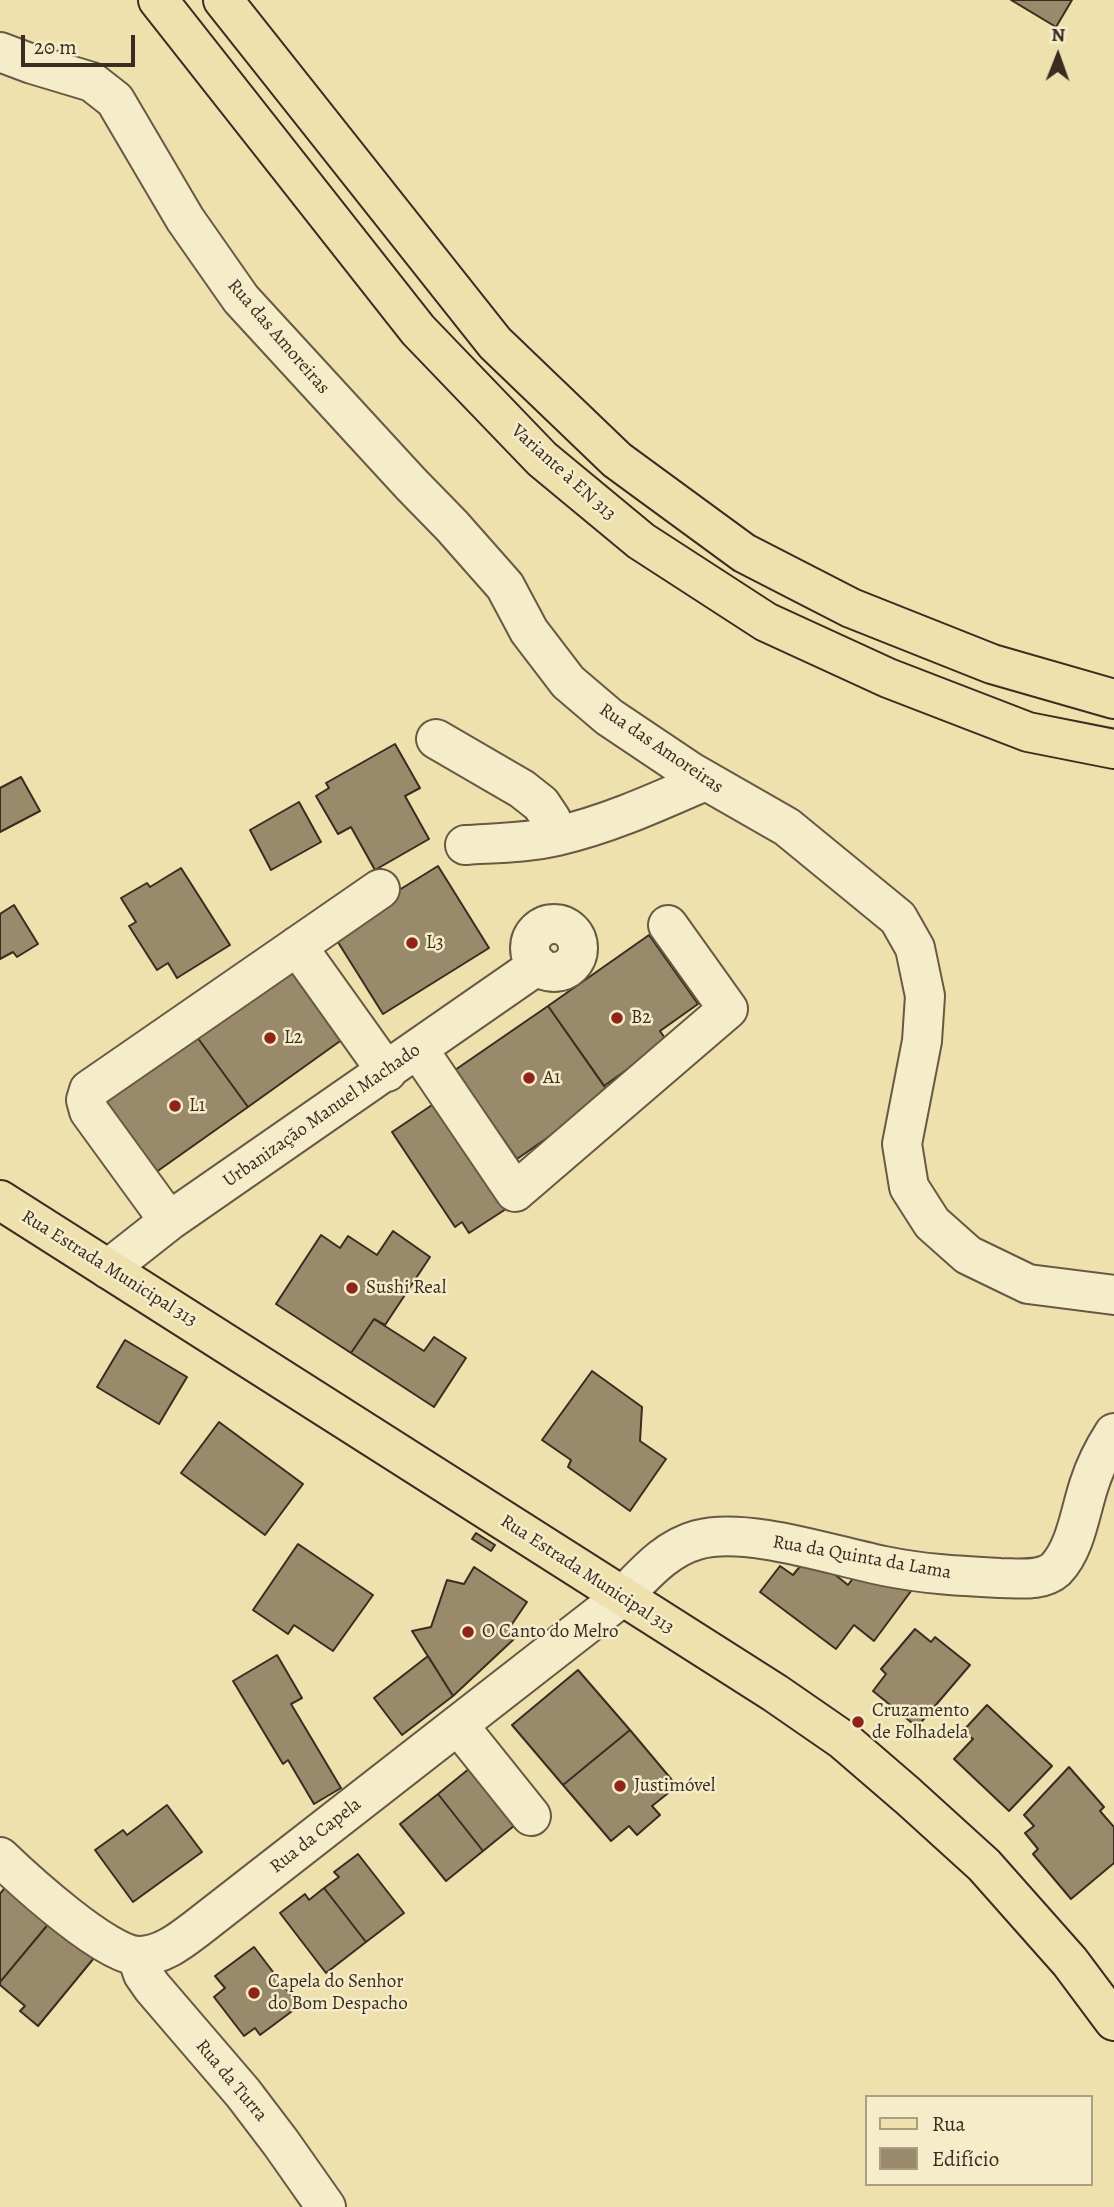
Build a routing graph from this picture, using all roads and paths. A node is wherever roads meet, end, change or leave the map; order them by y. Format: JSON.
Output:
{"nodes":[{"id":1,"x":158,"y":0,"type":"edge"},
{"id":2,"x":223,"y":0,"type":"edge"},
{"id":3,"x":0,"y":52,"type":"edge"},
{"id":4,"x":1114,"y":699,"type":"edge"},
{"id":5,"x":436,"y":739,"type":"dead end"},
{"id":6,"x":1114,"y":749,"type":"edge"},
{"id":7,"x":705,"y":780,"type":"junction"},
{"id":8,"x":556,"y":836,"type":"junction"},
{"id":9,"x":465,"y":845,"type":"dead end"},
{"id":10,"x":380,"y":889,"type":"dead end"},
{"id":11,"x":668,"y":925,"type":"dead end"},
{"id":12,"x":297,"y":946,"type":"junction"},
{"id":13,"x":538,"y":965,"type":"dead end"},
{"id":14,"x":418,"y":1049,"type":"junction"},
{"id":15,"x":387,"y":1072,"type":"junction"},
{"id":16,"x":0,"y":1200,"type":"edge"},
{"id":17,"x":170,"y":1221,"type":"junction"},
{"id":18,"x":108,"y":1269,"type":"junction"},
{"id":19,"x":1114,"y":1295,"type":"edge"},
{"id":20,"x":1114,"y":1433,"type":"edge"},
{"id":21,"x":622,"y":1597,"type":"junction"},
{"id":22,"x":458,"y":1725,"type":"junction"},
{"id":23,"x":531,"y":1816,"type":"dead end"},
{"id":24,"x":0,"y":1857,"type":"edge"},
{"id":25,"x":137,"y":1957,"type":"junction"},
{"id":26,"x":1114,"y":2021,"type":"edge"},
{"id":27,"x":326,"y":2207,"type":"edge"}],
"edges":[{"from":1,"to":6,"type":"main road","name":"Variante à EN 313"},
{"from":2,"to":4,"type":"main road"},
{"from":3,"to":7,"type":"street","name":"Rua das Amoreiras"},
{"from":5,"to":8,"type":"street"},
{"from":7,"to":8,"type":"street"},
{"from":7,"to":19,"type":"street","name":"Rua das Amoreiras"},
{"from":8,"to":9,"type":"street"},
{"from":10,"to":12,"type":"street"},
{"from":11,"to":14,"type":"street"},
{"from":12,"to":15,"type":"street"},
{"from":12,"to":17,"type":"street"},
{"from":13,"to":14,"type":"street","name":"Urbanização Manuel Machado"},
{"from":14,"to":15,"type":"street","name":"Urbanização Manuel Machado"},
{"from":15,"to":17,"type":"street","name":"Urbanização Manuel Machado"},
{"from":16,"to":18,"type":"main road","name":"Rua Estrada Municipal 313"},
{"from":17,"to":18,"type":"street","name":"Urbanização Manuel Machado"},
{"from":18,"to":21,"type":"main road","name":"Rua Estrada Municipal 313"},
{"from":20,"to":21,"type":"street","name":"Rua da Quinta da Lama"},
{"from":21,"to":22,"type":"street","name":"Rua da Capela"},
{"from":21,"to":26,"type":"main road","name":"Rua Estrada Municipal 313"},
{"from":22,"to":23,"type":"street"},
{"from":22,"to":25,"type":"street","name":"Rua da Capela"},
{"from":24,"to":25,"type":"street"},
{"from":25,"to":27,"type":"street","name":"Rua da Turra"}]}
